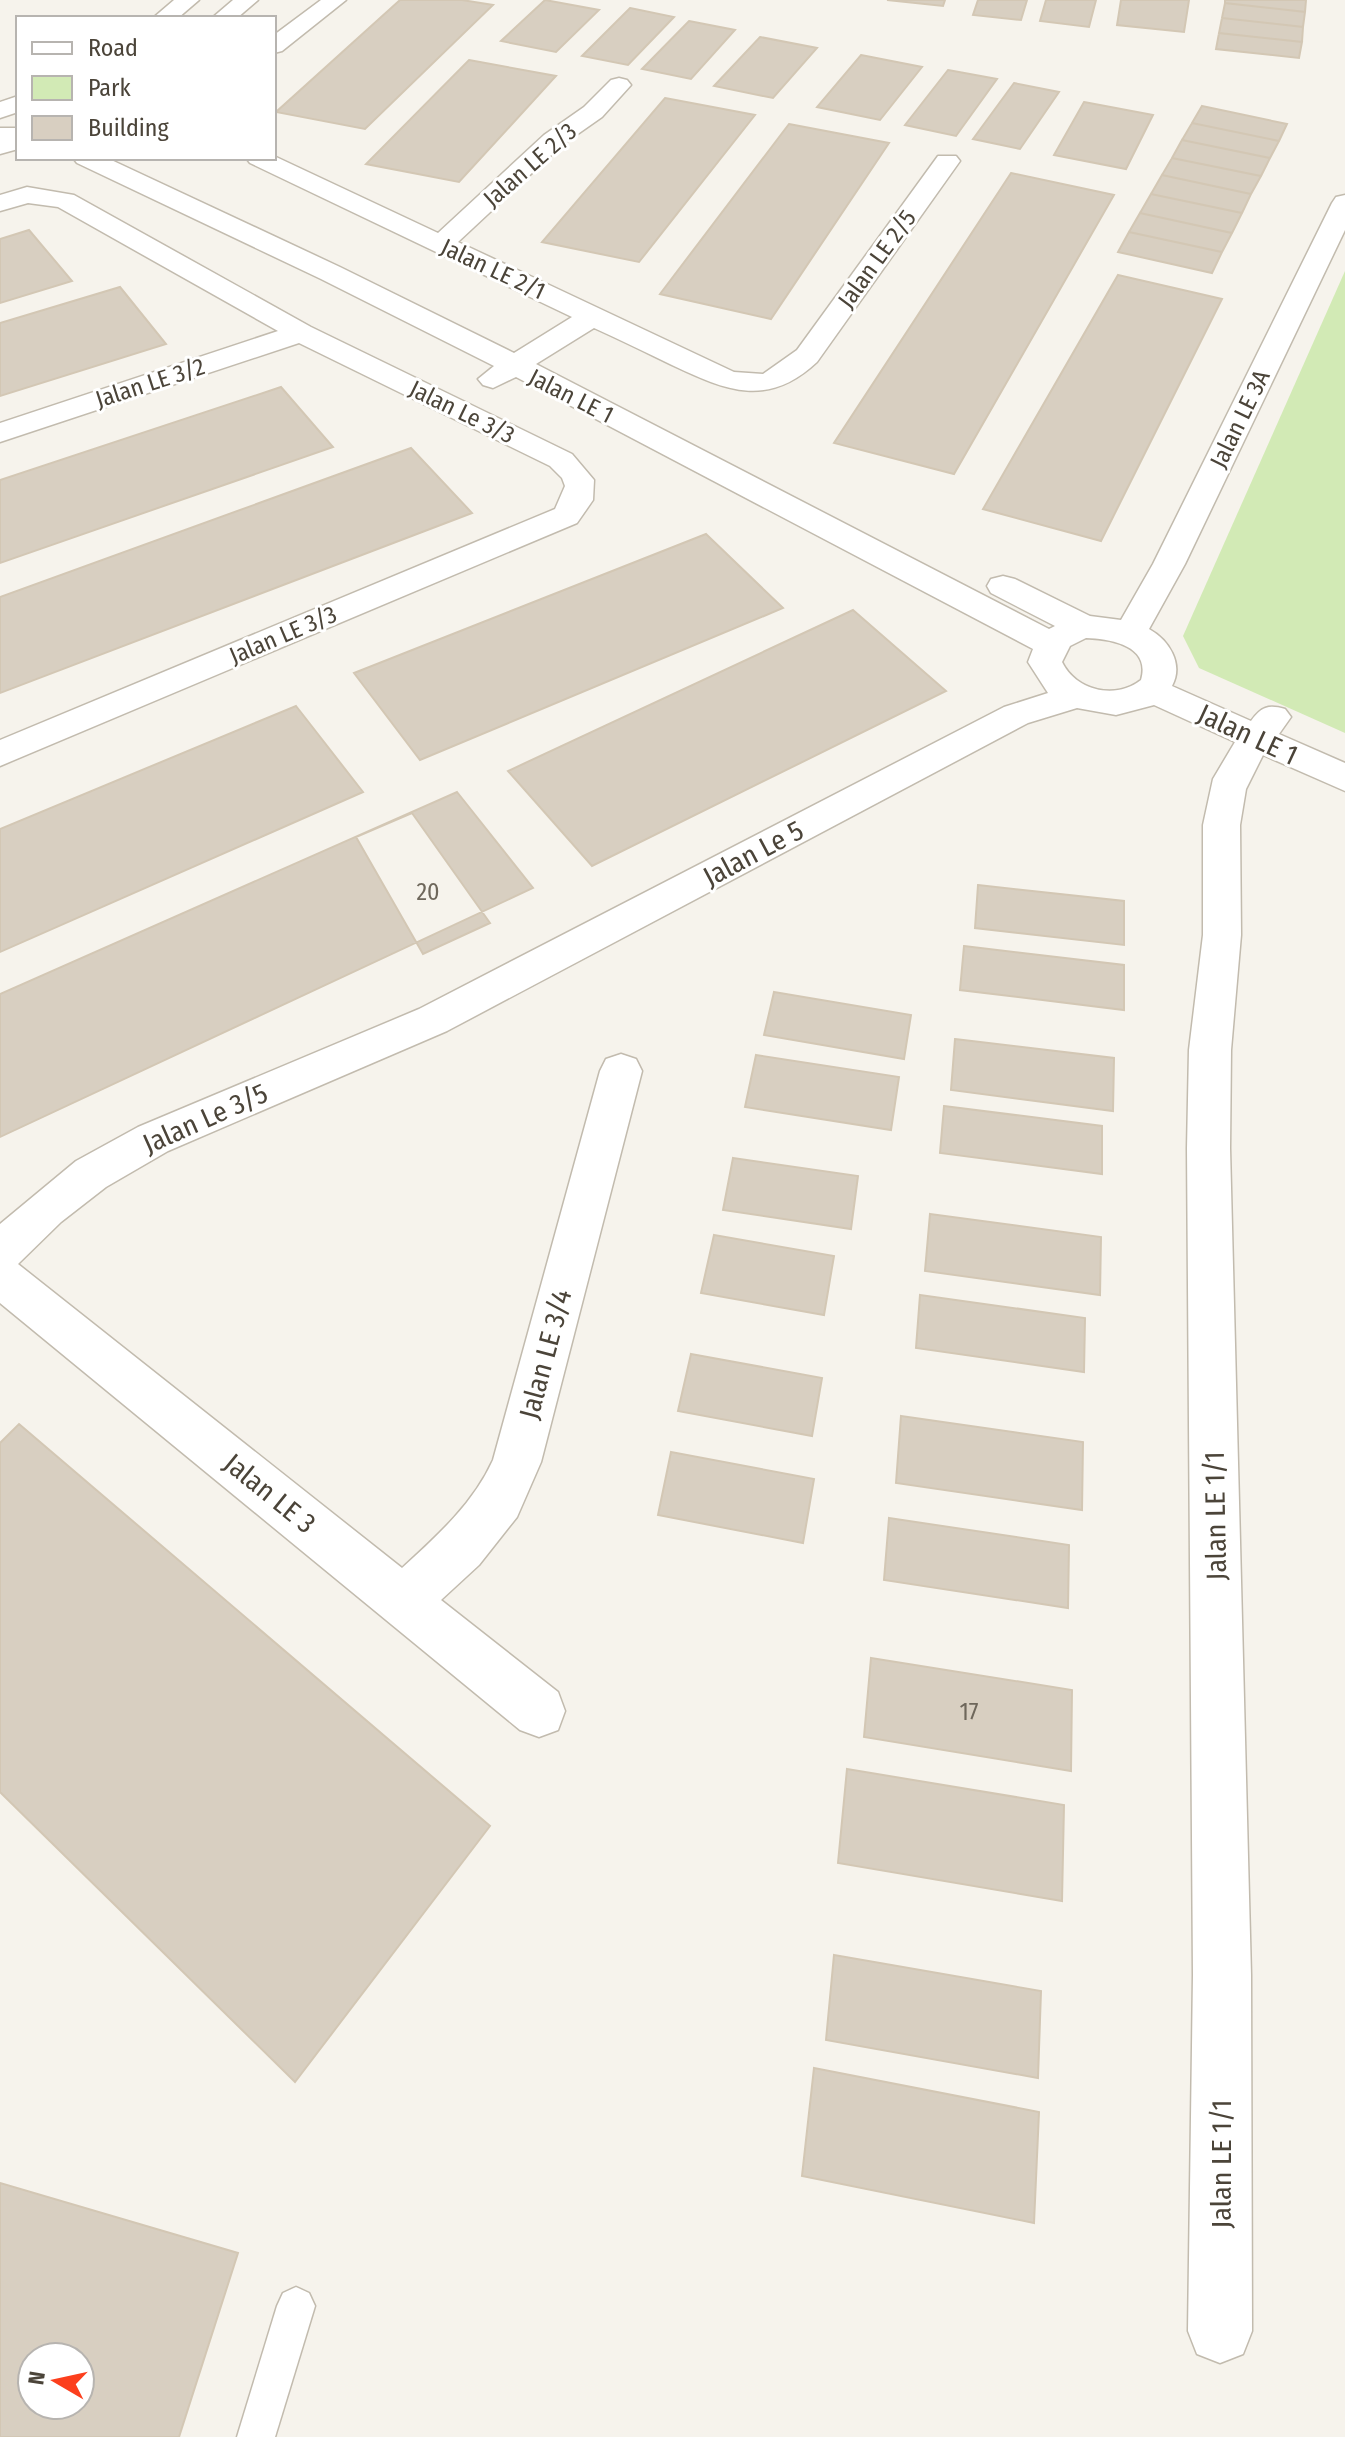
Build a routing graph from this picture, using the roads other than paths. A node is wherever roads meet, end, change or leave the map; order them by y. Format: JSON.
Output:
{"nodes":[{"id":1,"x":188,"y":0,"type":"edge"},
{"id":2,"x":247,"y":0,"type":"edge"},
{"id":3,"x":335,"y":0,"type":"edge"},
{"id":4,"x":167,"y":16,"type":"edge"},
{"id":5,"x":226,"y":16,"type":"edge"},
{"id":6,"x":276,"y":44,"type":"edge"},
{"id":7,"x":619,"y":85,"type":"dead end"},
{"id":8,"x":90,"y":160,"type":"edge"},
{"id":9,"x":263,"y":160,"type":"edge"},
{"id":10,"x":947,"y":161,"type":"dead end"},
{"id":11,"x":167,"y":164,"type":"dead end"},
{"id":12,"x":0,"y":203,"type":"edge"},
{"id":13,"x":1345,"y":203,"type":"edge"},
{"id":14,"x":441,"y":244,"type":"junction"},
{"id":15,"x":593,"y":316,"type":"junction"},
{"id":16,"x":301,"y":333,"type":"junction"},
{"id":17,"x":539,"y":351,"type":"junction"},
{"id":18,"x":513,"y":367,"type":"junction"},
{"id":19,"x":727,"y":380,"type":"joint"},
{"id":20,"x":451,"y":406,"type":"junction"},
{"id":21,"x":0,"y":433,"type":"edge"},
{"id":22,"x":566,"y":516,"type":"joint"},
{"id":23,"x":884,"y":525,"type":"dead end"},
{"id":24,"x":978,"y":573,"type":"dead end"},
{"id":25,"x":1084,"y":627,"type":"junction"},
{"id":26,"x":1130,"y":633,"type":"junction"},
{"id":27,"x":1050,"y":644,"type":"junction"},
{"id":28,"x":1156,"y":679,"type":"junction"},
{"id":29,"x":1077,"y":696,"type":"junction"},
{"id":30,"x":1264,"y":728,"type":"junction"},
{"id":31,"x":1345,"y":747,"type":"edge"},
{"id":32,"x":0,"y":754,"type":"edge"},
{"id":33,"x":1345,"y":778,"type":"edge"},
{"id":34,"x":433,"y":1020,"type":"joint"},
{"id":35,"x":621,"y":1071,"type":"dead end"},
{"id":36,"x":0,"y":1252,"type":"edge"},
{"id":37,"x":0,"y":1276,"type":"edge"},
{"id":38,"x":403,"y":1601,"type":"junction"},
{"id":39,"x":539,"y":1711,"type":"dead end"},
{"id":40,"x":296,"y":2306,"type":"dead end"},
{"id":41,"x":1220,"y":2331,"type":"dead end"},
{"id":42,"x":256,"y":2437,"type":"edge"}],
"edges":[{"from":1,"to":4,"type":"street"},
{"from":2,"to":5,"type":"street"},
{"from":3,"to":6,"type":"street"},
{"from":7,"to":14,"type":"street","name":"Jalan LE 2/3"},
{"from":8,"to":18,"type":"street","name":"Jalan LE 1"},
{"from":9,"to":14,"type":"street","name":"Jalan LE 2/1"},
{"from":10,"to":19,"type":"street","name":"Jalan LE 2/5"},
{"from":11,"to":17,"type":"street","name":"Jalan LE 1"},
{"from":12,"to":16,"type":"street","name":"Jalan Le 3/3"},
{"from":13,"to":26,"type":"street","name":"Jalan LE 3A"},
{"from":14,"to":15,"type":"street","name":"Jalan LE 2/1"},
{"from":15,"to":17,"type":"street"},
{"from":15,"to":19,"type":"street","name":"Jalan LE 2/1"},
{"from":16,"to":20,"type":"street","name":"Jalan Le 3/3"},
{"from":16,"to":21,"type":"street","name":"Jalan LE 3/2"},
{"from":17,"to":18,"type":"street"},
{"from":17,"to":23,"type":"street","name":"Jalan LE 1"},
{"from":18,"to":20,"type":"street"},
{"from":18,"to":27,"type":"street","name":"Jalan LE 1"},
{"from":20,"to":22,"type":"street","name":"Jalan Le 3/3"},
{"from":22,"to":32,"type":"street","name":"Jalan LE 3/3"},
{"from":24,"to":25,"type":"street"},
{"from":25,"to":26,"type":"street"},
{"from":25,"to":27,"type":"street"},
{"from":26,"to":28,"type":"street"},
{"from":27,"to":29,"type":"street"},
{"from":28,"to":29,"type":"street"},
{"from":28,"to":30,"type":"street","name":"Jalan LE 1"},
{"from":29,"to":34,"type":"street","name":"Jalan Le 5"},
{"from":30,"to":31,"type":"street","name":"Jalan LE 1"},
{"from":30,"to":33,"type":"street","name":"Jalan LE 1"},
{"from":30,"to":41,"type":"street","name":"Jalan LE 1/1"},
{"from":34,"to":36,"type":"street","name":"Jalan Le 3/5"},
{"from":35,"to":38,"type":"street","name":"Jalan LE 3/4"},
{"from":37,"to":38,"type":"street","name":"Jalan LE 3"},
{"from":38,"to":39,"type":"street","name":"Jalan LE 3"},
{"from":40,"to":42,"type":"lane"}]}
